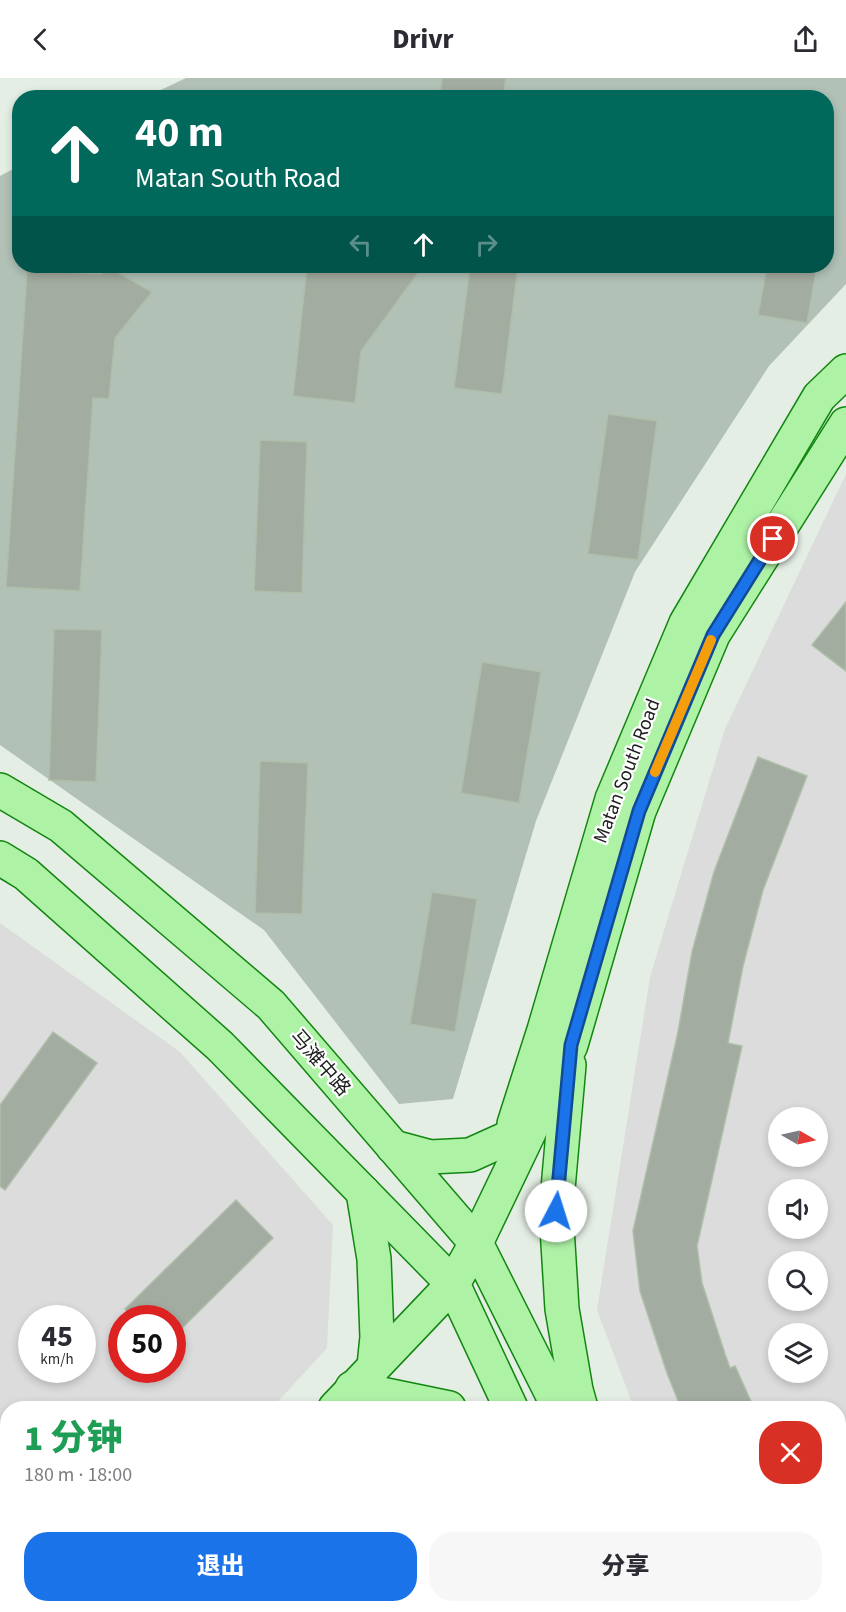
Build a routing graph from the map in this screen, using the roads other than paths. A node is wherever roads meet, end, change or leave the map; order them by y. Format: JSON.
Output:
{"nodes":[{"id":1,"x":846,"y":371,"type":"edge"},
{"id":2,"x":846,"y":424,"type":"edge"},
{"id":3,"x":0,"y":789,"type":"edge"},
{"id":4,"x":0,"y":858,"type":"edge"},
{"id":5,"x":571,"y":1045,"type":"junction"},
{"id":6,"x":510,"y":1137,"type":"junction"},
{"id":7,"x":393,"y":1147,"type":"junction"},
{"id":8,"x":363,"y":1192,"type":"junction"},
{"id":9,"x":476,"y":1243,"type":"junction"},
{"id":10,"x":453,"y":1284,"type":"junction"},
{"id":11,"x":354,"y":1388,"type":"edge"},
{"id":12,"x":416,"y":1401,"type":"edge"},
{"id":13,"x":508,"y":1401,"type":"edge"},
{"id":14,"x":555,"y":1401,"type":"edge"},
{"id":15,"x":579,"y":1401,"type":"edge"}],
"edges":[{"from":1,"to":6,"type":"main road","name":"Matan South Road"},
{"from":2,"to":5,"type":"main road","name":"Matan South Road"},
{"from":3,"to":7,"type":"main road","name":"马滩中路"},
{"from":4,"to":8,"type":"main road"},
{"from":5,"to":9,"type":"main road","name":"Matan South Road"},
{"from":5,"to":15,"type":"main road"},
{"from":6,"to":7,"type":"main road"},
{"from":6,"to":9,"type":"main road","name":"Matan South Road"},
{"from":7,"to":9,"type":"main road","name":"马滩中路"},
{"from":8,"to":10,"type":"main road"},
{"from":8,"to":11,"type":"main road"},
{"from":9,"to":10,"type":"main road","name":"Matan South Road"},
{"from":9,"to":14,"type":"main road","name":"马滩中路"},
{"from":10,"to":11,"type":"main road","name":"Matan South Road"},
{"from":10,"to":13,"type":"main road"},
{"from":11,"to":12,"type":"main road"}]}
